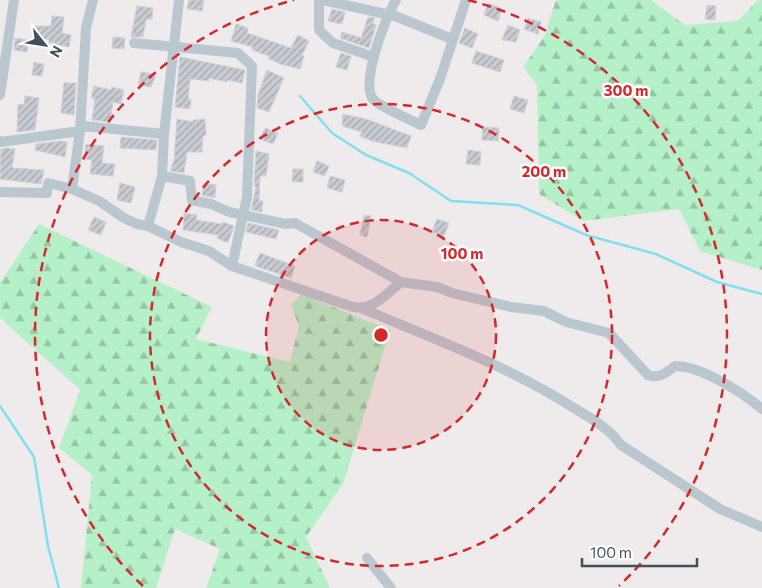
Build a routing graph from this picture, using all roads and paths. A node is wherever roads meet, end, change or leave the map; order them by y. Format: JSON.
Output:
{"nodes":[{"id":1,"x":14,"y":0,"type":"edge"},
{"id":2,"x":93,"y":0,"type":"edge"},
{"id":3,"x":179,"y":0,"type":"edge"},
{"id":4,"x":321,"y":0,"type":"edge"},
{"id":5,"x":396,"y":0,"type":"edge"},
{"id":6,"x":466,"y":0,"type":"edge"},
{"id":7,"x":387,"y":15,"type":"junction"},
{"id":8,"x":452,"y":39,"type":"junction"},
{"id":9,"x":134,"y":43,"type":"dead end"},
{"id":10,"x":174,"y":46,"type":"junction"},
{"id":11,"x":374,"y":57,"type":"junction"},
{"id":12,"x":0,"y":95,"type":"edge"},
{"id":13,"x":80,"y":131,"type":"junction"},
{"id":14,"x":164,"y":134,"type":"junction"},
{"id":15,"x":0,"y":140,"type":"edge"},
{"id":16,"x":162,"y":176,"type":"junction"},
{"id":17,"x":72,"y":189,"type":"junction"},
{"id":18,"x":0,"y":192,"type":"edge"},
{"id":19,"x":243,"y":214,"type":"junction"},
{"id":20,"x":148,"y":226,"type":"junction"},
{"id":21,"x":232,"y":266,"type":"junction"},
{"id":22,"x":401,"y":282,"type":"junction"},
{"id":23,"x":364,"y":309,"type":"junction"},
{"id":24,"x":762,"y":409,"type":"edge"},
{"id":25,"x":762,"y":527,"type":"edge"},
{"id":26,"x":367,"y":558,"type":"dead end"},
{"id":27,"x":391,"y":588,"type":"edge"}],
"edges":[{"from":1,"to":12,"type":"street"},
{"from":2,"to":13,"type":"street"},
{"from":3,"to":10,"type":"street"},
{"from":4,"to":7,"type":"street"},
{"from":4,"to":11,"type":"street"},
{"from":5,"to":7,"type":"street"},
{"from":6,"to":8,"type":"street"},
{"from":7,"to":8,"type":"street"},
{"from":7,"to":11,"type":"street"},
{"from":8,"to":11,"type":"street"},
{"from":9,"to":10,"type":"street"},
{"from":10,"to":14,"type":"street"},
{"from":10,"to":19,"type":"street"},
{"from":13,"to":14,"type":"street"},
{"from":13,"to":15,"type":"street"},
{"from":13,"to":17,"type":"street"},
{"from":14,"to":16,"type":"street"},
{"from":16,"to":19,"type":"street"},
{"from":16,"to":20,"type":"street"},
{"from":17,"to":18,"type":"street"},
{"from":17,"to":20,"type":"street"},
{"from":19,"to":21,"type":"street"},
{"from":19,"to":22,"type":"street"},
{"from":20,"to":21,"type":"street"},
{"from":21,"to":23,"type":"street"},
{"from":22,"to":23,"type":"street"},
{"from":22,"to":24,"type":"street"},
{"from":23,"to":25,"type":"street"},
{"from":26,"to":27,"type":"street"}]}
